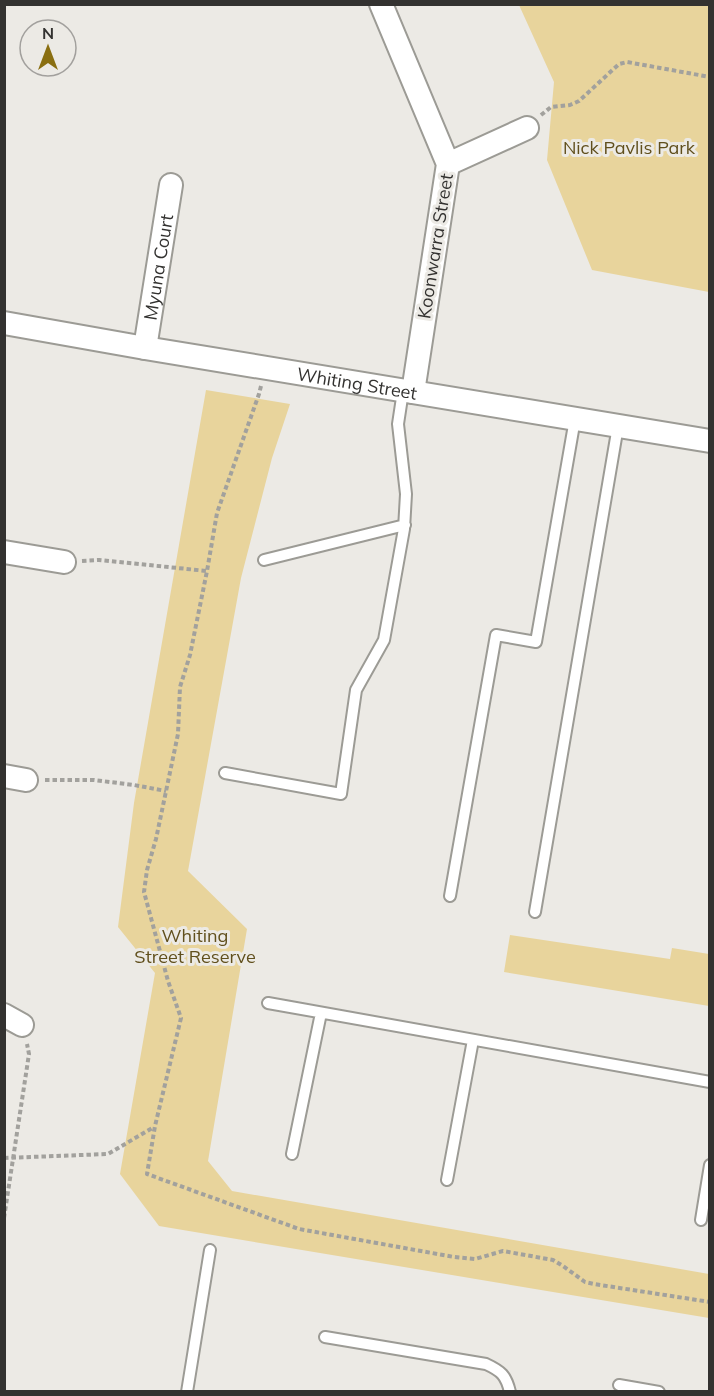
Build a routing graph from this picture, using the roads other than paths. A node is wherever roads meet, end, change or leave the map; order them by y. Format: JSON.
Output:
{"nodes":[{"id":1,"x":381,"y":4,"type":"edge"},
{"id":2,"x":527,"y":128,"type":"road end"},
{"id":3,"x":448,"y":164,"type":"junction"},
{"id":4,"x":171,"y":185,"type":"dead end"},
{"id":5,"x":4,"y":323,"type":"edge"},
{"id":6,"x":145,"y":348,"type":"junction"},
{"id":7,"x":408,"y":392,"type":"junction"},
{"id":8,"x":575,"y":419,"type":"junction"},
{"id":9,"x":618,"y":426,"type":"junction"},
{"id":10,"x":710,"y":441,"type":"edge"},
{"id":11,"x":405,"y":525,"type":"junction"},
{"id":12,"x":4,"y":552,"type":"edge"},
{"id":13,"x":264,"y":560,"type":"dead end"},
{"id":14,"x":64,"y":562,"type":"road end"},
{"id":15,"x":225,"y":773,"type":"dead end"},
{"id":16,"x":450,"y":896,"type":"dead end"},
{"id":17,"x":535,"y":912,"type":"dead end"},
{"id":18,"x":268,"y":1003,"type":"dead end"},
{"id":19,"x":321,"y":1013,"type":"junction"},
{"id":20,"x":472,"y":1040,"type":"junction"},
{"id":21,"x":710,"y":1082,"type":"edge"},
{"id":22,"x":292,"y":1154,"type":"dead end"},
{"id":23,"x":710,"y":1165,"type":"edge"},
{"id":24,"x":447,"y":1180,"type":"dead end"},
{"id":25,"x":701,"y":1220,"type":"dead end"},
{"id":26,"x":210,"y":1250,"type":"dead end"},
{"id":27,"x":325,"y":1337,"type":"dead end"},
{"id":28,"x":619,"y":1385,"type":"dead end"},
{"id":29,"x":187,"y":1392,"type":"edge"},
{"id":30,"x":510,"y":1392,"type":"edge"},
{"id":31,"x":659,"y":1392,"type":"edge"}],
"edges":[{"from":1,"to":3,"type":"street","name":"Koonwarra Street"},
{"from":2,"to":3,"type":"street"},
{"from":3,"to":7,"type":"street","name":"Koonwarra Street"},
{"from":4,"to":6,"type":"street","name":"Myuna Court"},
{"from":5,"to":6,"type":"street","name":"Whiting Street"},
{"from":6,"to":7,"type":"street","name":"Whiting Street"},
{"from":7,"to":8,"type":"street","name":"Whiting Street"},
{"from":7,"to":11,"type":"lane"},
{"from":8,"to":9,"type":"street","name":"Whiting Street"},
{"from":8,"to":16,"type":"lane"},
{"from":9,"to":10,"type":"street","name":"Whiting Street"},
{"from":9,"to":17,"type":"lane"},
{"from":11,"to":13,"type":"lane"},
{"from":11,"to":15,"type":"lane"},
{"from":12,"to":14,"type":"street"},
{"from":18,"to":19,"type":"lane"},
{"from":19,"to":20,"type":"lane"},
{"from":19,"to":22,"type":"lane"},
{"from":20,"to":21,"type":"lane"},
{"from":20,"to":24,"type":"lane"},
{"from":23,"to":25,"type":"lane"},
{"from":26,"to":29,"type":"lane"},
{"from":27,"to":30,"type":"lane"},
{"from":28,"to":31,"type":"lane"}]}
